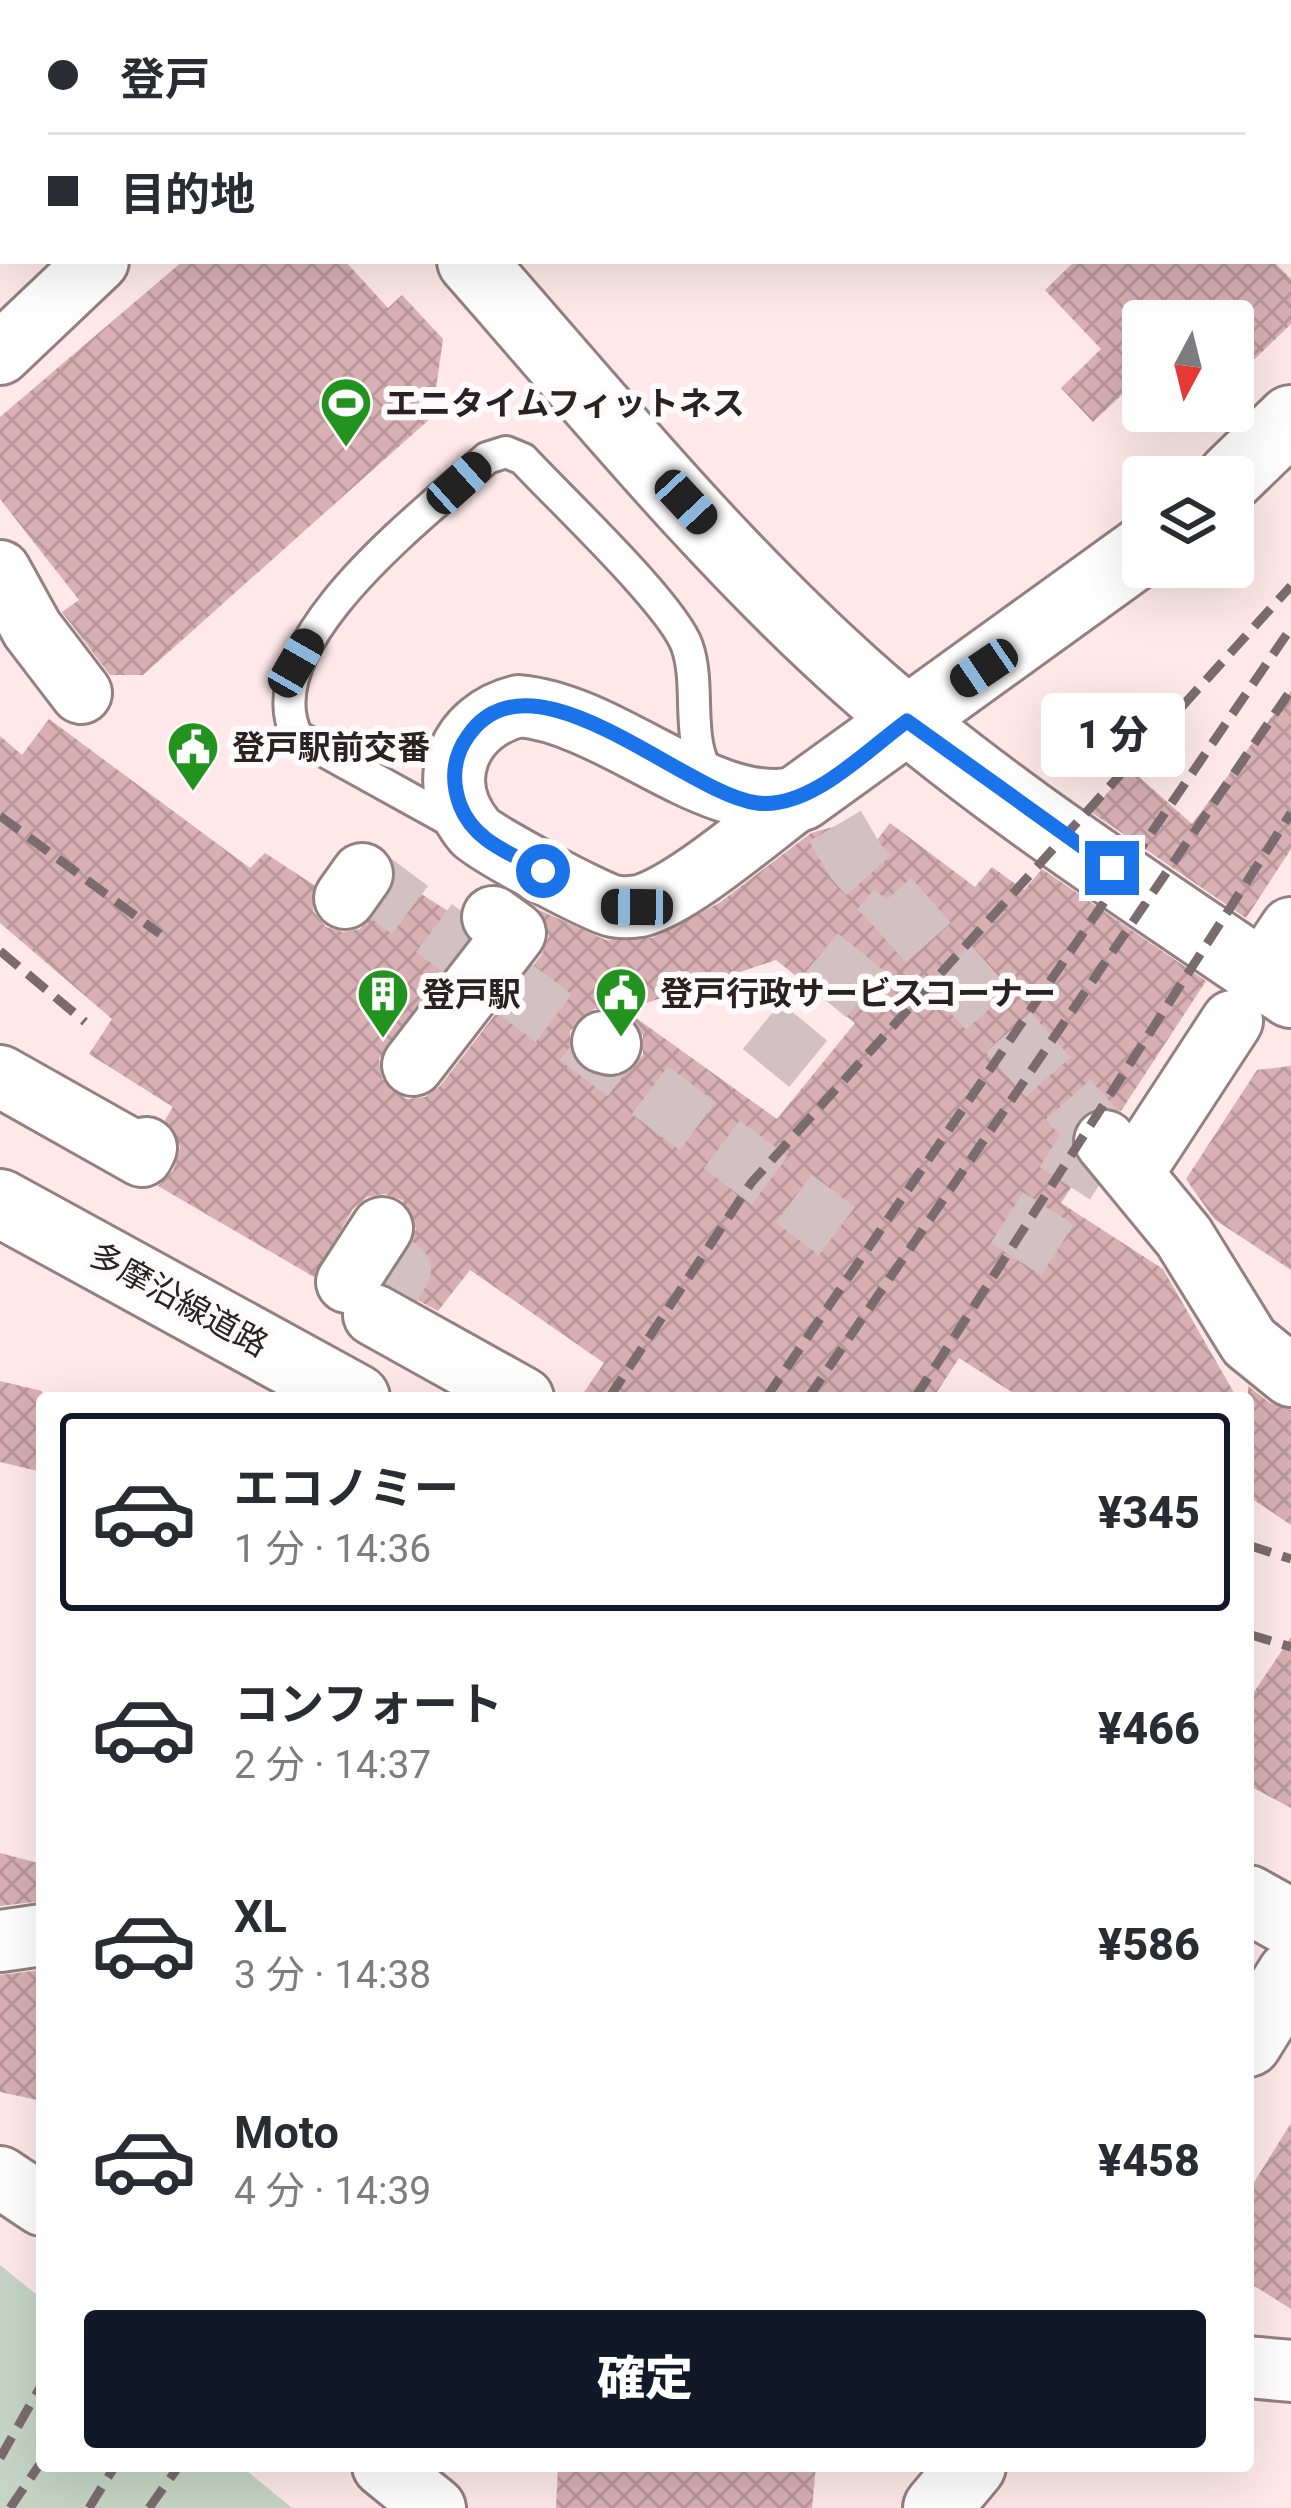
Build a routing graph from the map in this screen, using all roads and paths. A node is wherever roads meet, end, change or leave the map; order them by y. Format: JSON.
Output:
{"nodes":[{"id":1,"x":95,"y":264,"type":"edge"},
{"id":2,"x":474,"y":264,"type":"edge"},
{"id":3,"x":0,"y":353,"type":"edge"},
{"id":4,"x":1287,"y":429,"type":"edge"},
{"id":5,"x":1254,"y":457,"type":"edge"},
{"id":6,"x":1122,"y":565,"type":"edge"},
{"id":7,"x":0,"y":571,"type":"edge"},
{"id":8,"x":81,"y":693,"type":"dead end"},
{"id":9,"x":907,"y":721,"type":"junction"},
{"id":10,"x":721,"y":789,"type":"junction"},
{"id":11,"x":823,"y":811,"type":"junction"},
{"id":12,"x":476,"y":835,"type":"junction"},
{"id":13,"x":493,"y":917,"type":"dead end"},
{"id":14,"x":1269,"y":979,"type":"edge"},
{"id":15,"x":413,"y":1065,"type":"dead end"},
{"id":16,"x":0,"y":1076,"type":"edge"},
{"id":17,"x":146,"y":1148,"type":"dead end"},
{"id":18,"x":0,"y":1203,"type":"edge"},
{"id":19,"x":382,"y":1228,"type":"dead end"},
{"id":20,"x":1291,"y":1376,"type":"edge"},
{"id":21,"x":345,"y":1392,"type":"edge"},
{"id":22,"x":539,"y":1392,"type":"edge"},
{"id":23,"x":1254,"y":1902,"type":"edge"},
{"id":24,"x":1291,"y":1923,"type":"edge"},
{"id":25,"x":36,"y":1936,"type":"edge"},
{"id":26,"x":0,"y":1941,"type":"edge"},
{"id":27,"x":1291,"y":1974,"type":"edge"},
{"id":28,"x":1254,"y":2033,"type":"edge"},
{"id":29,"x":0,"y":2177,"type":"edge"},
{"id":30,"x":36,"y":2201,"type":"edge"},
{"id":31,"x":1254,"y":2368,"type":"edge"},
{"id":32,"x":1291,"y":2372,"type":"edge"},
{"id":33,"x":390,"y":2472,"type":"edge"},
{"id":34,"x":967,"y":2472,"type":"edge"},
{"id":35,"x":435,"y":2508,"type":"edge"},
{"id":36,"x":937,"y":2508,"type":"edge"}],
"edges":[{"from":1,"to":3,"type":"street"},
{"from":2,"to":9,"type":"street"},
{"from":4,"to":5,"type":"street"},
{"from":6,"to":9,"type":"street"},
{"from":7,"to":8,"type":"street"},
{"from":9,"to":11,"type":"street"},
{"from":9,"to":14,"type":"street"},
{"from":10,"to":11,"type":"street"},
{"from":10,"to":12,"type":"street"},
{"from":10,"to":12,"type":"lane"},
{"from":11,"to":12,"type":"street"},
{"from":13,"to":15,"type":"street"},
{"from":14,"to":20,"type":"street"},
{"from":16,"to":17,"type":"street"},
{"from":18,"to":21,"type":"street","name":"多摩沿線道路"},
{"from":19,"to":22,"type":"street"},
{"from":23,"to":24,"type":"street"},
{"from":25,"to":26,"type":"street"},
{"from":27,"to":28,"type":"street"},
{"from":29,"to":30,"type":"street"},
{"from":31,"to":32,"type":"street"},
{"from":33,"to":35,"type":"street"},
{"from":34,"to":36,"type":"street"}]}
